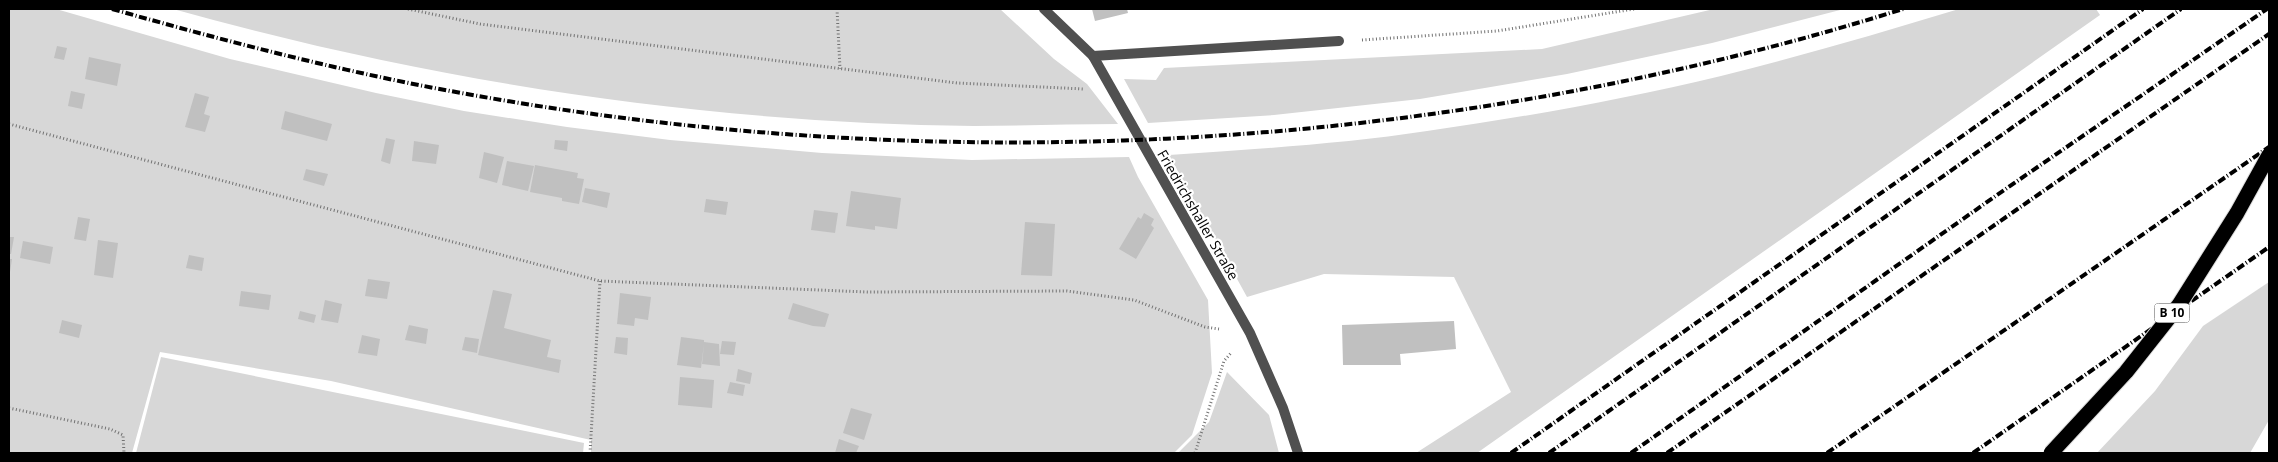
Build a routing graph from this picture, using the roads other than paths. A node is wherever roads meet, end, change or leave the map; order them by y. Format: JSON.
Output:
{"nodes":[{"id":1,"x":1044,"y":9,"type":"edge"},
{"id":2,"x":1338,"y":41,"type":"road end"},
{"id":3,"x":1093,"y":56,"type":"junction"},
{"id":4,"x":2269,"y":155,"type":"edge"},
{"id":5,"x":1298,"y":453,"type":"edge"},
{"id":6,"x":2051,"y":453,"type":"edge"}],
"edges":[{"from":1,"to":3,"type":"street","name":"Friedrichshaller Straße"},
{"from":2,"to":3,"type":"street"},
{"from":3,"to":5,"type":"street","name":"Friedrichshaller Straße"},
{"from":4,"to":6,"type":"highway","number":"B 10","bridge":true}]}
